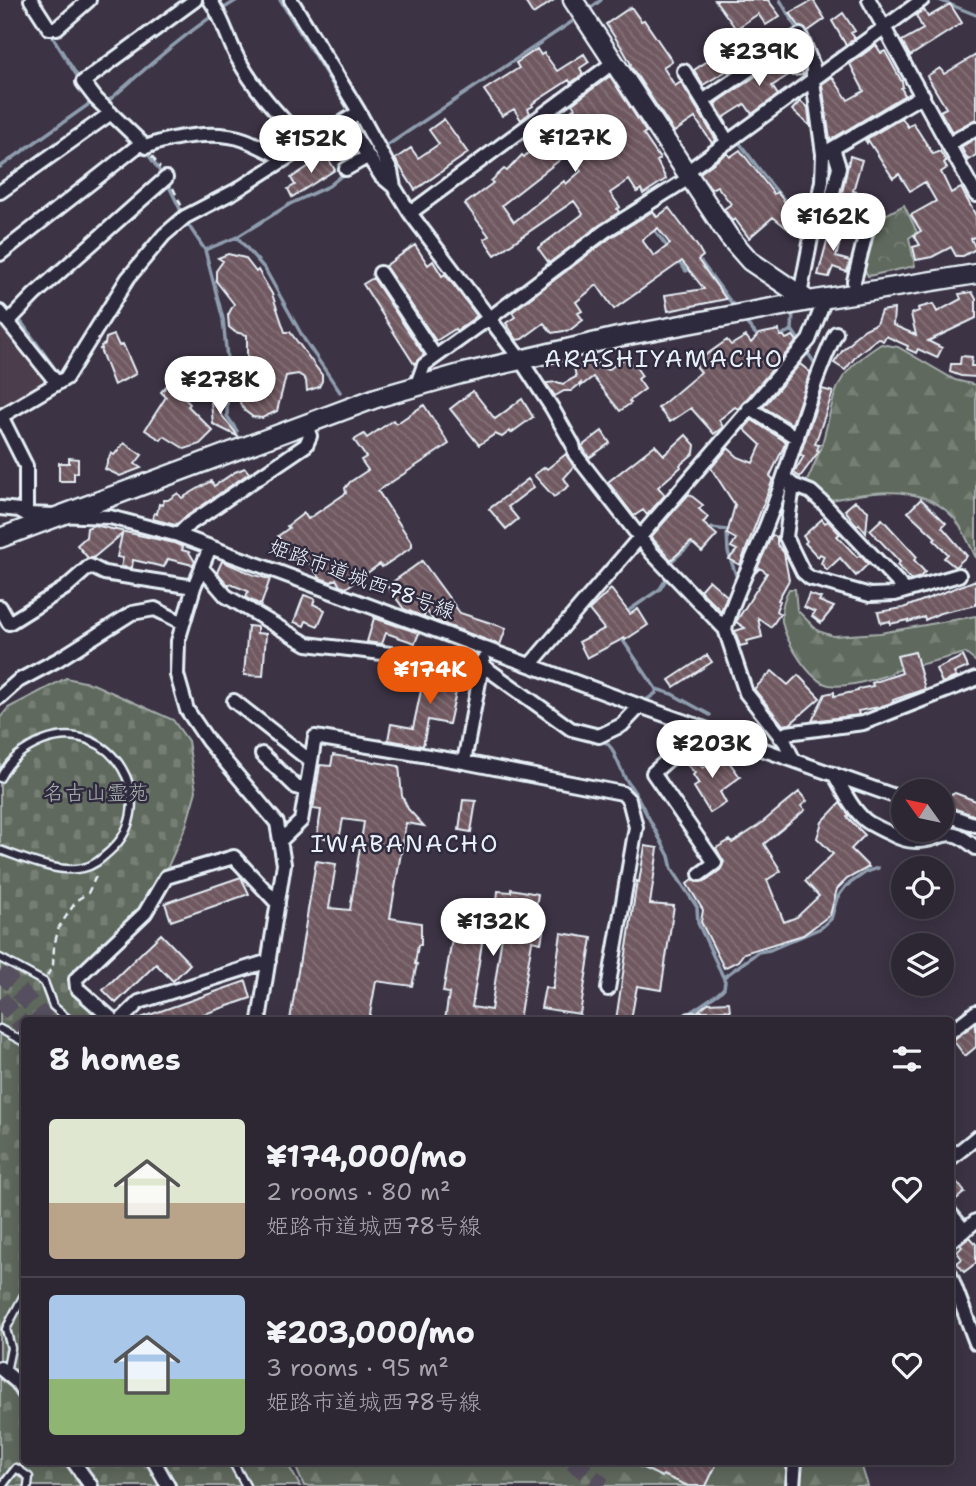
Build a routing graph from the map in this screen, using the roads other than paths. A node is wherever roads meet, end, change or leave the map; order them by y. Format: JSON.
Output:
{"nodes":[{"id":1,"x":31,"y":0,"type":"edge"},
{"id":2,"x":89,"y":0,"type":"edge"},
{"id":3,"x":195,"y":0,"type":"edge"},
{"id":4,"x":228,"y":0,"type":"edge"},
{"id":5,"x":291,"y":0,"type":"edge"},
{"id":6,"x":869,"y":0,"type":"edge"},
{"id":7,"x":922,"y":0,"type":"edge"},
{"id":8,"x":213,"y":4,"type":"edge"},
{"id":9,"x":579,"y":7,"type":"edge"},
{"id":10,"x":885,"y":27,"type":"junction"},
{"id":11,"x":614,"y":62,"type":"junction"},
{"id":12,"x":684,"y":71,"type":"dead end"},
{"id":13,"x":813,"y":81,"type":"junction"},
{"id":14,"x":923,"y":95,"type":"junction"},
{"id":15,"x":703,"y":101,"type":"junction"},
{"id":16,"x":106,"y":111,"type":"junction"},
{"id":17,"x":352,"y":116,"type":"junction"},
{"id":18,"x":976,"y":128,"type":"edge"},
{"id":19,"x":728,"y":142,"type":"junction"},
{"id":20,"x":306,"y":144,"type":"junction"},
{"id":21,"x":949,"y":144,"type":"junction"},
{"id":22,"x":135,"y":148,"type":"dead end"},
{"id":23,"x":828,"y":151,"type":"junction"},
{"id":24,"x":381,"y":153,"type":"junction"},
{"id":25,"x":285,"y":159,"type":"junction"},
{"id":26,"x":368,"y":159,"type":"junction"},
{"id":27,"x":346,"y":169,"type":"dead end"},
{"id":28,"x":166,"y":178,"type":"dead end"},
{"id":29,"x":689,"y":178,"type":"junction"},
{"id":30,"x":394,"y":187,"type":"junction"},
{"id":31,"x":0,"y":192,"type":"edge"},
{"id":32,"x":976,"y":195,"type":"edge"},
{"id":33,"x":410,"y":213,"type":"junction"},
{"id":34,"x":0,"y":254,"type":"edge"},
{"id":35,"x":380,"y":273,"type":"dead end"},
{"id":36,"x":976,"y":274,"type":"edge"},
{"id":37,"x":855,"y":295,"type":"junction"},
{"id":38,"x":811,"y":299,"type":"junction"},
{"id":39,"x":4,"y":316,"type":"edge"},
{"id":40,"x":491,"y":317,"type":"junction"},
{"id":41,"x":836,"y":333,"type":"dead end"},
{"id":42,"x":435,"y":356,"type":"junction"},
{"id":43,"x":520,"y":359,"type":"junction"},
{"id":44,"x":56,"y":382,"type":"junction"},
{"id":45,"x":416,"y":387,"type":"junction"},
{"id":46,"x":749,"y":408,"type":"junction"},
{"id":47,"x":1,"y":416,"type":"edge"},
{"id":48,"x":305,"y":423,"type":"junction"},
{"id":49,"x":797,"y":438,"type":"junction"},
{"id":50,"x":788,"y":481,"type":"junction"},
{"id":51,"x":0,"y":508,"type":"edge"},
{"id":52,"x":26,"y":514,"type":"junction"},
{"id":53,"x":59,"y":515,"type":"junction"},
{"id":54,"x":178,"y":535,"type":"junction"},
{"id":55,"x":640,"y":537,"type":"junction"},
{"id":56,"x":0,"y":538,"type":"edge"},
{"id":57,"x":210,"y":547,"type":"junction"},
{"id":58,"x":202,"y":568,"type":"junction"},
{"id":59,"x":959,"y":575,"type":"dead end"},
{"id":60,"x":194,"y":587,"type":"junction"},
{"id":61,"x":905,"y":590,"type":"junction"},
{"id":62,"x":0,"y":607,"type":"edge"},
{"id":63,"x":183,"y":623,"type":"junction"},
{"id":64,"x":725,"y":629,"type":"junction"},
{"id":65,"x":485,"y":649,"type":"junction"},
{"id":66,"x":530,"y":664,"type":"junction"},
{"id":67,"x":482,"y":665,"type":"junction"},
{"id":68,"x":976,"y":679,"type":"edge"},
{"id":69,"x":0,"y":696,"type":"edge"},
{"id":70,"x":234,"y":702,"type":"dead end"},
{"id":71,"x":640,"y":706,"type":"junction"},
{"id":72,"x":695,"y":725,"type":"junction"},
{"id":73,"x":780,"y":737,"type":"junction"},
{"id":74,"x":262,"y":754,"type":"dead end"},
{"id":75,"x":793,"y":759,"type":"junction"},
{"id":76,"x":309,"y":760,"type":"junction"},
{"id":77,"x":464,"y":762,"type":"junction"},
{"id":78,"x":834,"y":774,"type":"junction"},
{"id":79,"x":0,"y":778,"type":"edge"},
{"id":80,"x":305,"y":790,"type":"junction"},
{"id":81,"x":891,"y":795,"type":"edge"},
{"id":82,"x":954,"y":817,"type":"edge"},
{"id":83,"x":976,"y":825,"type":"edge"},
{"id":84,"x":280,"y":841,"type":"junction"},
{"id":85,"x":976,"y":848,"type":"edge"},
{"id":86,"x":0,"y":850,"type":"edge"},
{"id":87,"x":700,"y":874,"type":"dead end"},
{"id":88,"x":278,"y":904,"type":"junction"},
{"id":89,"x":0,"y":958,"type":"edge"},
{"id":90,"x":269,"y":961,"type":"junction"},
{"id":91,"x":608,"y":989,"type":"dead end"},
{"id":92,"x":976,"y":1012,"type":"edge"},
{"id":93,"x":66,"y":1017,"type":"edge"},
{"id":94,"x":110,"y":1017,"type":"edge"},
{"id":95,"x":124,"y":1017,"type":"edge"},
{"id":96,"x":260,"y":1017,"type":"edge"},
{"id":97,"x":0,"y":1029,"type":"edge"},
{"id":98,"x":954,"y":1029,"type":"edge"},
{"id":99,"x":21,"y":1040,"type":"edge"},
{"id":100,"x":976,"y":1138,"type":"edge"},
{"id":101,"x":954,"y":1156,"type":"edge"},
{"id":102,"x":954,"y":1218,"type":"edge"},
{"id":103,"x":976,"y":1221,"type":"edge"},
{"id":104,"x":964,"y":1230,"type":"junction"},
{"id":105,"x":954,"y":1239,"type":"edge"},
{"id":106,"x":954,"y":1285,"type":"edge"},
{"id":107,"x":21,"y":1300,"type":"edge"},
{"id":108,"x":3,"y":1331,"type":"edge"},
{"id":109,"x":976,"y":1343,"type":"edge"},
{"id":110,"x":3,"y":1370,"type":"edge"},
{"id":111,"x":21,"y":1390,"type":"edge"},
{"id":112,"x":76,"y":1465,"type":"edge"},
{"id":113,"x":156,"y":1465,"type":"edge"},
{"id":114,"x":234,"y":1465,"type":"edge"},
{"id":115,"x":795,"y":1465,"type":"edge"},
{"id":116,"x":2,"y":1486,"type":"edge"},
{"id":117,"x":28,"y":1486,"type":"edge"},
{"id":118,"x":91,"y":1486,"type":"edge"},
{"id":119,"x":168,"y":1486,"type":"edge"},
{"id":120,"x":246,"y":1486,"type":"edge"},
{"id":121,"x":793,"y":1486,"type":"edge"}],
"edges":[{"from":1,"to":2,"type":"street"},
{"from":3,"to":16,"type":"street"},
{"from":4,"to":8,"type":"street"},
{"from":5,"to":17,"type":"street"},
{"from":6,"to":10,"type":"street"},
{"from":7,"to":10,"type":"street"},
{"from":8,"to":20,"type":"street"},
{"from":9,"to":11,"type":"street"},
{"from":10,"to":13,"type":"street"},
{"from":10,"to":14,"type":"street"},
{"from":11,"to":29,"type":"street"},
{"from":11,"to":33,"type":"street"},
{"from":12,"to":15,"type":"street"},
{"from":13,"to":15,"type":"street"},
{"from":13,"to":19,"type":"street"},
{"from":13,"to":23,"type":"street"},
{"from":14,"to":21,"type":"street"},
{"from":14,"to":23,"type":"street"},
{"from":15,"to":19,"type":"street"},
{"from":16,"to":25,"type":"street"},
{"from":16,"to":31,"type":"street"},
{"from":17,"to":20,"type":"street"},
{"from":17,"to":24,"type":"street"},
{"from":17,"to":26,"type":"street"},
{"from":18,"to":21,"type":"street"},
{"from":19,"to":29,"type":"street"},
{"from":20,"to":25,"type":"street"},
{"from":21,"to":32,"type":"street"},
{"from":22,"to":34,"type":"street"},
{"from":23,"to":37,"type":"street"},
{"from":23,"to":38,"type":"street"},
{"from":24,"to":26,"type":"street"},
{"from":24,"to":30,"type":"street"},
{"from":25,"to":44,"type":"street"},
{"from":26,"to":27,"type":"street"},
{"from":26,"to":30,"type":"street"},
{"from":28,"to":39,"type":"street"},
{"from":29,"to":38,"type":"street"},
{"from":29,"to":40,"type":"street"},
{"from":30,"to":33,"type":"street"},
{"from":33,"to":40,"type":"street"},
{"from":35,"to":42,"type":"street"},
{"from":36,"to":37,"type":"street"},
{"from":37,"to":38,"type":"street"},
{"from":38,"to":43,"type":"street"},
{"from":38,"to":46,"type":"street"},
{"from":39,"to":44,"type":"street"},
{"from":40,"to":42,"type":"street"},
{"from":40,"to":43,"type":"street"},
{"from":41,"to":49,"type":"street"},
{"from":42,"to":45,"type":"street"},
{"from":43,"to":45,"type":"street"},
{"from":43,"to":55,"type":"street"},
{"from":44,"to":47,"type":"street"},
{"from":45,"to":48,"type":"street"},
{"from":46,"to":49,"type":"street"},
{"from":46,"to":55,"type":"street"},
{"from":47,"to":52,"type":"street"},
{"from":48,"to":53,"type":"street"},
{"from":48,"to":54,"type":"street"},
{"from":49,"to":50,"type":"street"},
{"from":50,"to":61,"type":"street"},
{"from":50,"to":61,"type":"street"},
{"from":50,"to":64,"type":"street"},
{"from":51,"to":52,"type":"street"},
{"from":52,"to":53,"type":"street"},
{"from":53,"to":54,"type":"street","name":"姫路市道城西78号線"},
{"from":53,"to":56,"type":"street","name":"姫路市道城西78号線"},
{"from":54,"to":57,"type":"street","name":"姫路市道城西78号線"},
{"from":55,"to":64,"type":"street"},
{"from":55,"to":66,"type":"street"},
{"from":57,"to":58,"type":"street"},
{"from":57,"to":65,"type":"street","name":"姫路市道城西78号線"},
{"from":58,"to":60,"type":"street"},
{"from":58,"to":67,"type":"street"},
{"from":59,"to":61,"type":"street"},
{"from":60,"to":62,"type":"street"},
{"from":60,"to":63,"type":"street"},
{"from":63,"to":69,"type":"street"},
{"from":63,"to":84,"type":"street"},
{"from":64,"to":73,"type":"street"},
{"from":65,"to":66,"type":"street","name":"姫路市道城西78号線"},
{"from":65,"to":67,"type":"street"},
{"from":66,"to":71,"type":"street","name":"姫路市道城西78号線"},
{"from":67,"to":71,"type":"street"},
{"from":67,"to":77,"type":"street"},
{"from":68,"to":73,"type":"street"},
{"from":70,"to":76,"type":"street"},
{"from":71,"to":72,"type":"street","name":"姫路市道城西78号線"},
{"from":72,"to":75,"type":"street","name":"姫路市道城西78号線"},
{"from":72,"to":87,"type":"street"},
{"from":73,"to":75,"type":"street"},
{"from":74,"to":80,"type":"street"},
{"from":75,"to":78,"type":"street","name":"姫路市道城西78号線"},
{"from":76,"to":77,"type":"street"},
{"from":76,"to":80,"type":"street"},
{"from":77,"to":91,"type":"street"},
{"from":78,"to":81,"type":"street","name":"姫路市道城西78号線"},
{"from":78,"to":85,"type":"street"},
{"from":79,"to":86,"type":"lane"},
{"from":80,"to":84,"type":"street"},
{"from":82,"to":83,"type":"street"},
{"from":84,"to":88,"type":"street"},
{"from":88,"to":90,"type":"street"},
{"from":88,"to":94,"type":"street"},
{"from":89,"to":93,"type":"lane"},
{"from":90,"to":95,"type":"street"},
{"from":90,"to":96,"type":"street"},
{"from":92,"to":98,"type":"street"},
{"from":97,"to":99,"type":"lane"},
{"from":100,"to":101,"type":"street"},
{"from":102,"to":104,"type":"street"},
{"from":103,"to":104,"type":"street"},
{"from":104,"to":105,"type":"street"},
{"from":106,"to":109,"type":"street"},
{"from":107,"to":108,"type":"lane"},
{"from":108,"to":110,"type":"lane"},
{"from":110,"to":111,"type":"street"},
{"from":112,"to":118,"type":"street"},
{"from":113,"to":119,"type":"street"},
{"from":114,"to":120,"type":"lane"},
{"from":115,"to":121,"type":"street"},
{"from":116,"to":117,"type":"lane"}]}
